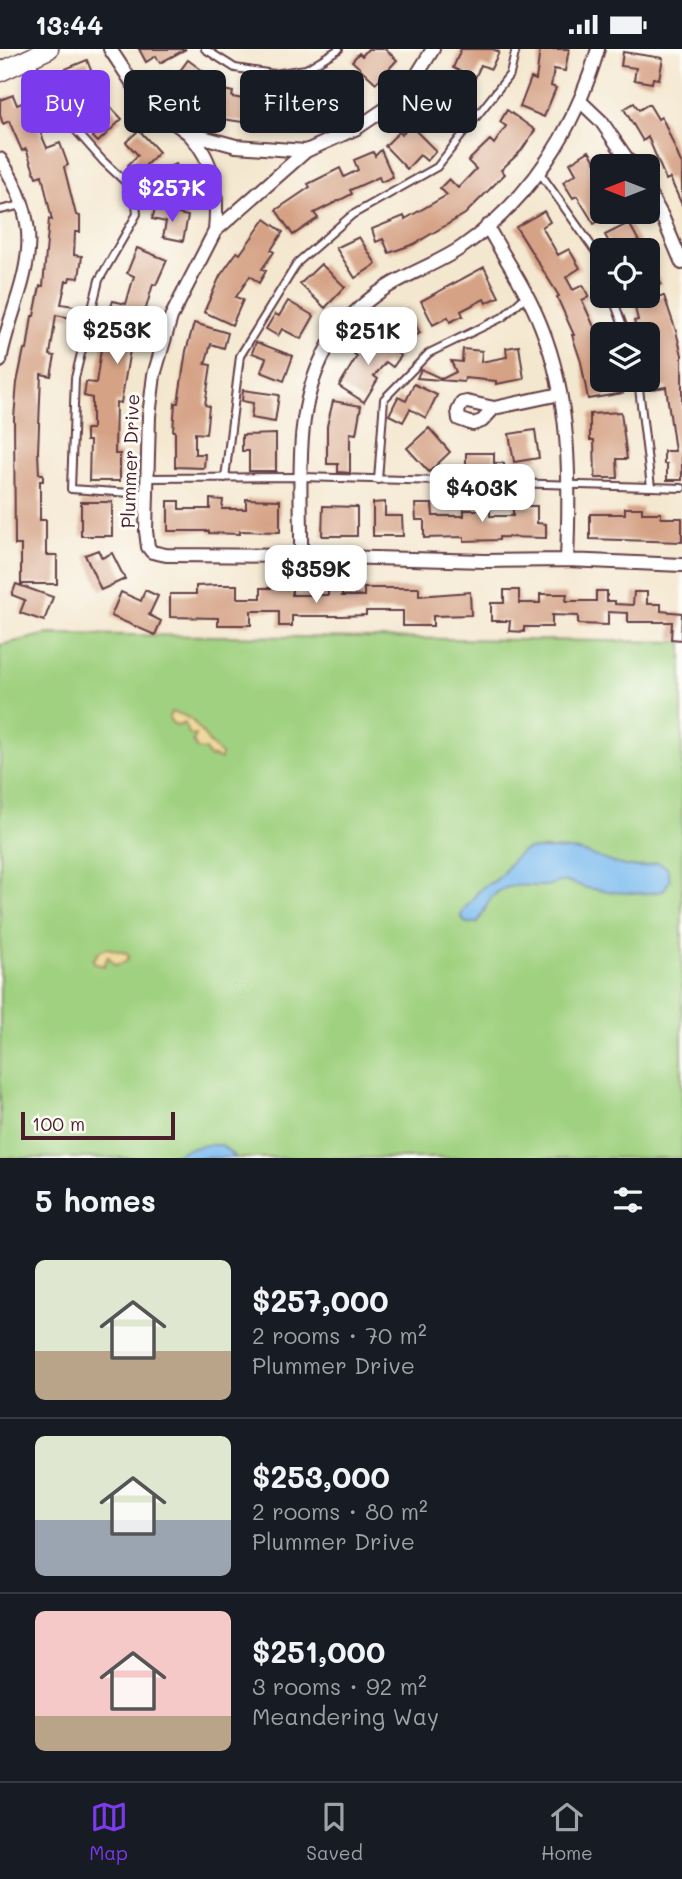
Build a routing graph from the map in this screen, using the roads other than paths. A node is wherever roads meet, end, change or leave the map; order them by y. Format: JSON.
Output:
{"nodes":[{"id":1,"x":49,"y":49,"type":"edge"},
{"id":2,"x":110,"y":49,"type":"edge"},
{"id":3,"x":205,"y":49,"type":"edge"},
{"id":4,"x":339,"y":49,"type":"edge"},
{"id":5,"x":433,"y":49,"type":"edge"},
{"id":6,"x":516,"y":49,"type":"edge"},
{"id":7,"x":598,"y":49,"type":"edge"},
{"id":8,"x":29,"y":58,"type":"junction"},
{"id":9,"x":0,"y":72,"type":"edge"},
{"id":10,"x":124,"y":72,"type":"edge"},
{"id":11,"x":580,"y":101,"type":"junction"},
{"id":12,"x":188,"y":133,"type":"joint"},
{"id":13,"x":306,"y":151,"type":"junction"},
{"id":14,"x":624,"y":154,"type":"edge"},
{"id":15,"x":0,"y":159,"type":"edge"},
{"id":16,"x":540,"y":173,"type":"junction"},
{"id":17,"x":22,"y":205,"type":"junction"},
{"id":18,"x":0,"y":210,"type":"edge"},
{"id":19,"x":660,"y":212,"type":"edge"},
{"id":20,"x":487,"y":226,"type":"junction"},
{"id":21,"x":215,"y":231,"type":"junction"},
{"id":22,"x":590,"y":244,"type":"edge"},
{"id":23,"x":682,"y":263,"type":"edge"},
{"id":24,"x":527,"y":295,"type":"junction"},
{"id":25,"x":0,"y":361,"type":"edge"},
{"id":26,"x":640,"y":392,"type":"edge"},
{"id":27,"x":560,"y":394,"type":"junction"},
{"id":28,"x":494,"y":408,"type":"dead end"},
{"id":29,"x":302,"y":477,"type":"junction"},
{"id":30,"x":147,"y":478,"type":"junction"},
{"id":31,"x":225,"y":478,"type":"junction"},
{"id":32,"x":378,"y":480,"type":"junction"},
{"id":33,"x":569,"y":487,"type":"junction"},
{"id":34,"x":652,"y":487,"type":"junction"},
{"id":35,"x":682,"y":488,"type":"edge"},
{"id":36,"x":146,"y":494,"type":"junction"},
{"id":37,"x":301,"y":556,"type":"junction"},
{"id":38,"x":566,"y":560,"type":"junction"},
{"id":39,"x":682,"y":565,"type":"edge"}],
"edges":[{"from":1,"to":8,"type":"street"},
{"from":2,"to":10,"type":"street"},
{"from":3,"to":4,"type":"lane"},
{"from":5,"to":13,"type":"street"},
{"from":6,"to":31,"type":"lane"},
{"from":7,"to":11,"type":"street"},
{"from":8,"to":9,"type":"street"},
{"from":8,"to":36,"type":"lane"},
{"from":11,"to":14,"type":"street"},
{"from":11,"to":16,"type":"street"},
{"from":12,"to":13,"type":"street"},
{"from":12,"to":21,"type":"street","name":"Plummer Drive"},
{"from":13,"to":21,"type":"street","name":"Plummer Drive"},
{"from":15,"to":17,"type":"street"},
{"from":16,"to":20,"type":"street"},
{"from":16,"to":22,"type":"lane"},
{"from":17,"to":18,"type":"lane"},
{"from":17,"to":25,"type":"street"},
{"from":19,"to":23,"type":"street"},
{"from":20,"to":24,"type":"street"},
{"from":20,"to":29,"type":"street"},
{"from":21,"to":30,"type":"street","name":"Plummer Drive"},
{"from":24,"to":27,"type":"street"},
{"from":24,"to":32,"type":"lane"},
{"from":26,"to":34,"type":"lane"},
{"from":27,"to":28,"type":"street"},
{"from":27,"to":33,"type":"street"},
{"from":29,"to":31,"type":"lane"},
{"from":29,"to":32,"type":"lane"},
{"from":29,"to":37,"type":"street"},
{"from":30,"to":31,"type":"lane"},
{"from":30,"to":36,"type":"street","name":"Plummer Drive"},
{"from":32,"to":33,"type":"lane"},
{"from":33,"to":34,"type":"lane"},
{"from":33,"to":38,"type":"street"},
{"from":34,"to":35,"type":"lane"},
{"from":36,"to":37,"type":"street","name":"Plummer Drive"},
{"from":37,"to":38,"type":"street","name":"Plummer Drive"},
{"from":38,"to":39,"type":"street","name":"Plummer Drive"}]}
